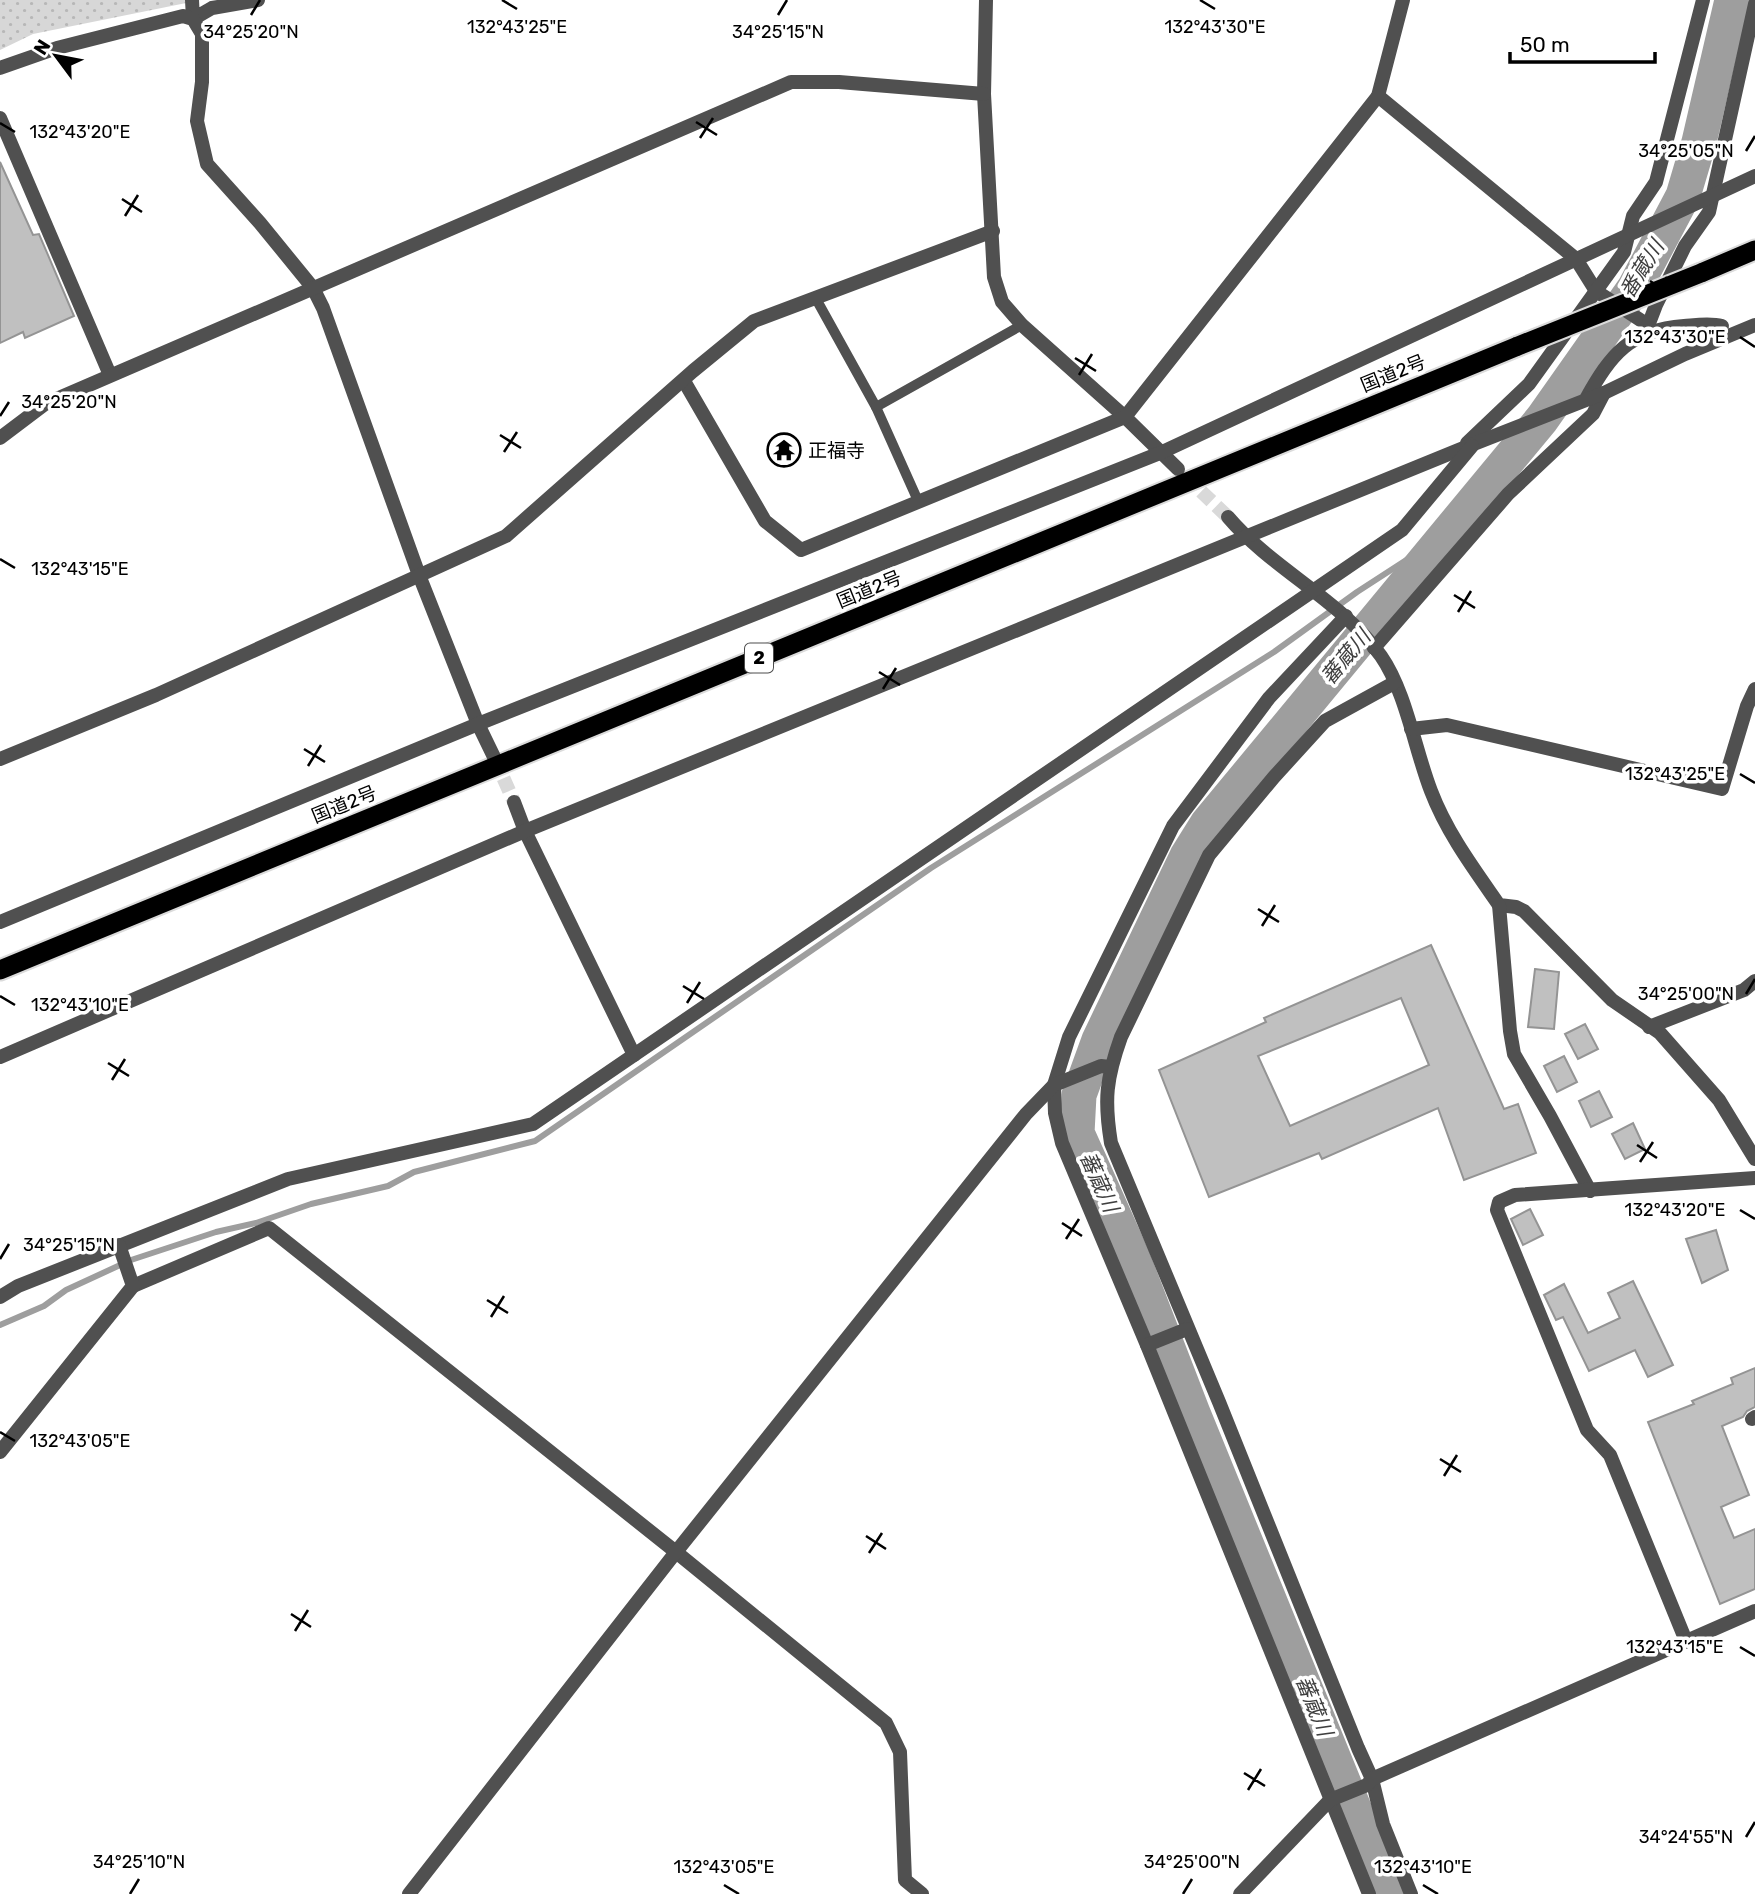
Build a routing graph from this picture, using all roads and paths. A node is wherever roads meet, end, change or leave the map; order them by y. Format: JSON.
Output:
{"nodes":[{"id":1,"x":258,"y":0,"type":"edge"},
{"id":2,"x":986,"y":0,"type":"edge"},
{"id":3,"x":1403,"y":0,"type":"edge"},
{"id":4,"x":1703,"y":0,"type":"edge"},
{"id":5,"x":1755,"y":4,"type":"edge"},
{"id":6,"x":193,"y":10,"type":"edge"},
{"id":7,"x":0,"y":68,"type":"edge"},
{"id":8,"x":984,"y":94,"type":"junction"},
{"id":9,"x":1378,"y":96,"type":"junction"},
{"id":10,"x":0,"y":118,"type":"edge"},
{"id":11,"x":1755,"y":176,"type":"edge"},
{"id":12,"x":1714,"y":195,"type":"junction"},
{"id":13,"x":993,"y":230,"type":"junction"},
{"id":14,"x":1630,"y":234,"type":"junction"},
{"id":15,"x":1755,"y":250,"type":"edge"},
{"id":16,"x":1576,"y":259,"type":"junction"},
{"id":17,"x":313,"y":288,"type":"junction"},
{"id":18,"x":1597,"y":292,"type":"junction"},
{"id":19,"x":815,"y":297,"type":"junction"},
{"id":20,"x":1022,"y":325,"type":"junction"},
{"id":21,"x":1755,"y":325,"type":"edge"},
{"id":22,"x":1722,"y":326,"type":"dead end"},
{"id":23,"x":1647,"y":327,"type":"junction"},
{"id":24,"x":110,"y":375,"type":"junction"},
{"id":25,"x":684,"y":381,"type":"junction"},
{"id":26,"x":1604,"y":393,"type":"junction"},
{"id":27,"x":1586,"y":399,"type":"junction"},
{"id":28,"x":876,"y":407,"type":"junction"},
{"id":29,"x":1125,"y":417,"type":"junction"},
{"id":30,"x":0,"y":438,"type":"edge"},
{"id":31,"x":1467,"y":447,"type":"junction"},
{"id":32,"x":1160,"y":453,"type":"junction"},
{"id":33,"x":1178,"y":469,"type":"tunnel mouth"},
{"id":34,"x":919,"y":503,"type":"junction"},
{"id":35,"x":1228,"y":517,"type":"tunnel mouth"},
{"id":36,"x":1246,"y":538,"type":"junction"},
{"id":37,"x":419,"y":575,"type":"junction"},
{"id":38,"x":1312,"y":590,"type":"junction"},
{"id":39,"x":1345,"y":615,"type":"junction"},
{"id":40,"x":1372,"y":645,"type":"junction"},
{"id":41,"x":1394,"y":682,"type":"junction"},
{"id":42,"x":1755,"y":689,"type":"edge"},
{"id":43,"x":478,"y":724,"type":"junction"},
{"id":44,"x":1411,"y":729,"type":"junction"},
{"id":45,"x":494,"y":757,"type":"tunnel mouth"},
{"id":46,"x":0,"y":759,"type":"edge"},
{"id":47,"x":514,"y":802,"type":"tunnel mouth"},
{"id":48,"x":525,"y":831,"type":"junction"},
{"id":49,"x":1499,"y":905,"type":"junction"},
{"id":50,"x":0,"y":922,"type":"edge"},
{"id":51,"x":0,"y":970,"type":"edge"},
{"id":52,"x":1755,"y":981,"type":"edge"},
{"id":53,"x":1649,"y":1027,"type":"junction"},
{"id":54,"x":634,"y":1055,"type":"junction"},
{"id":55,"x":0,"y":1057,"type":"edge"},
{"id":56,"x":1106,"y":1066,"type":"junction"},
{"id":57,"x":1055,"y":1084,"type":"junction"},
{"id":58,"x":1755,"y":1159,"type":"edge"},
{"id":59,"x":1755,"y":1178,"type":"edge"},
{"id":60,"x":1590,"y":1191,"type":"junction"},
{"id":61,"x":119,"y":1245,"type":"junction"},
{"id":62,"x":133,"y":1286,"type":"junction"},
{"id":63,"x":0,"y":1297,"type":"edge"},
{"id":64,"x":1184,"y":1330,"type":"junction"},
{"id":65,"x":1148,"y":1345,"type":"junction"},
{"id":66,"x":0,"y":1452,"type":"edge"},
{"id":67,"x":676,"y":1552,"type":"junction"},
{"id":68,"x":1755,"y":1611,"type":"edge"},
{"id":69,"x":1686,"y":1642,"type":"junction"},
{"id":70,"x":1369,"y":1782,"type":"junction"},
{"id":71,"x":1330,"y":1800,"type":"junction"},
{"id":72,"x":409,"y":1894,"type":"edge"},
{"id":73,"x":922,"y":1894,"type":"edge"},
{"id":74,"x":1240,"y":1894,"type":"edge"},
{"id":75,"x":1369,"y":1894,"type":"edge"},
{"id":76,"x":1411,"y":1894,"type":"edge"}],
"edges":[{"from":1,"to":6,"type":"street"},
{"from":2,"to":8,"type":"street"},
{"from":3,"to":9,"type":"street"},
{"from":4,"to":14,"type":"street"},
{"from":5,"to":12,"type":"street"},
{"from":6,"to":7,"type":"street"},
{"from":6,"to":17,"type":"street"},
{"from":8,"to":13,"type":"street"},
{"from":8,"to":17,"type":"street"},
{"from":9,"to":16,"type":"street"},
{"from":9,"to":29,"type":"street"},
{"from":10,"to":24,"type":"street"},
{"from":11,"to":12,"type":"street"},
{"from":12,"to":14,"type":"street"},
{"from":12,"to":23,"type":"street"},
{"from":13,"to":19,"type":"street"},
{"from":13,"to":20,"type":"street"},
{"from":14,"to":16,"type":"street"},
{"from":14,"to":18,"type":"street"},
{"from":15,"to":51,"type":"highway","name":"国道2号","number":"2","bridge":true},
{"from":16,"to":18,"type":"street"},
{"from":16,"to":32,"type":"street"},
{"from":17,"to":24,"type":"street"},
{"from":17,"to":37,"type":"street"},
{"from":18,"to":23,"type":"street"},
{"from":18,"to":31,"type":"street"},
{"from":19,"to":25,"type":"street"},
{"from":19,"to":28,"type":"lane"},
{"from":20,"to":28,"type":"lane"},
{"from":20,"to":29,"type":"street"},
{"from":21,"to":26,"type":"street"},
{"from":22,"to":23,"type":"street"},
{"from":23,"to":27,"type":"street"},
{"from":24,"to":30,"type":"street"},
{"from":25,"to":34,"type":"street"},
{"from":25,"to":37,"type":"street"},
{"from":26,"to":27,"type":"street"},
{"from":26,"to":40,"type":"street"},
{"from":27,"to":31,"type":"street"},
{"from":28,"to":34,"type":"lane"},
{"from":29,"to":32,"type":"street"},
{"from":29,"to":34,"type":"street"},
{"from":31,"to":36,"type":"street"},
{"from":31,"to":38,"type":"street"},
{"from":32,"to":33,"type":"street"},
{"from":32,"to":43,"type":"street"},
{"from":35,"to":36,"type":"street"},
{"from":36,"to":38,"type":"street"},
{"from":36,"to":48,"type":"street"},
{"from":37,"to":43,"type":"street"},
{"from":37,"to":46,"type":"street"},
{"from":38,"to":39,"type":"street"},
{"from":38,"to":54,"type":"street"},
{"from":39,"to":40,"type":"street"},
{"from":39,"to":57,"type":"street"},
{"from":40,"to":41,"type":"street"},
{"from":41,"to":44,"type":"street"},
{"from":41,"to":56,"type":"street"},
{"from":42,"to":44,"type":"street"},
{"from":43,"to":45,"type":"street"},
{"from":43,"to":50,"type":"street"},
{"from":44,"to":49,"type":"street"},
{"from":47,"to":48,"type":"street"},
{"from":48,"to":54,"type":"street"},
{"from":48,"to":55,"type":"street"},
{"from":49,"to":53,"type":"street"},
{"from":49,"to":60,"type":"street"},
{"from":52,"to":53,"type":"street"},
{"from":53,"to":58,"type":"street"},
{"from":54,"to":61,"type":"street"},
{"from":56,"to":57,"type":"street"},
{"from":56,"to":64,"type":"street"},
{"from":57,"to":65,"type":"street"},
{"from":57,"to":67,"type":"street"},
{"from":59,"to":60,"type":"street"},
{"from":60,"to":69,"type":"street"},
{"from":61,"to":62,"type":"street"},
{"from":61,"to":63,"type":"street"},
{"from":62,"to":66,"type":"street"},
{"from":62,"to":67,"type":"street"},
{"from":64,"to":65,"type":"street"},
{"from":64,"to":70,"type":"street"},
{"from":65,"to":71,"type":"street"},
{"from":67,"to":72,"type":"street"},
{"from":67,"to":73,"type":"street"},
{"from":68,"to":69,"type":"street"},
{"from":69,"to":70,"type":"street"},
{"from":70,"to":71,"type":"street"},
{"from":70,"to":76,"type":"street"},
{"from":71,"to":74,"type":"street"},
{"from":71,"to":75,"type":"street"}]}
